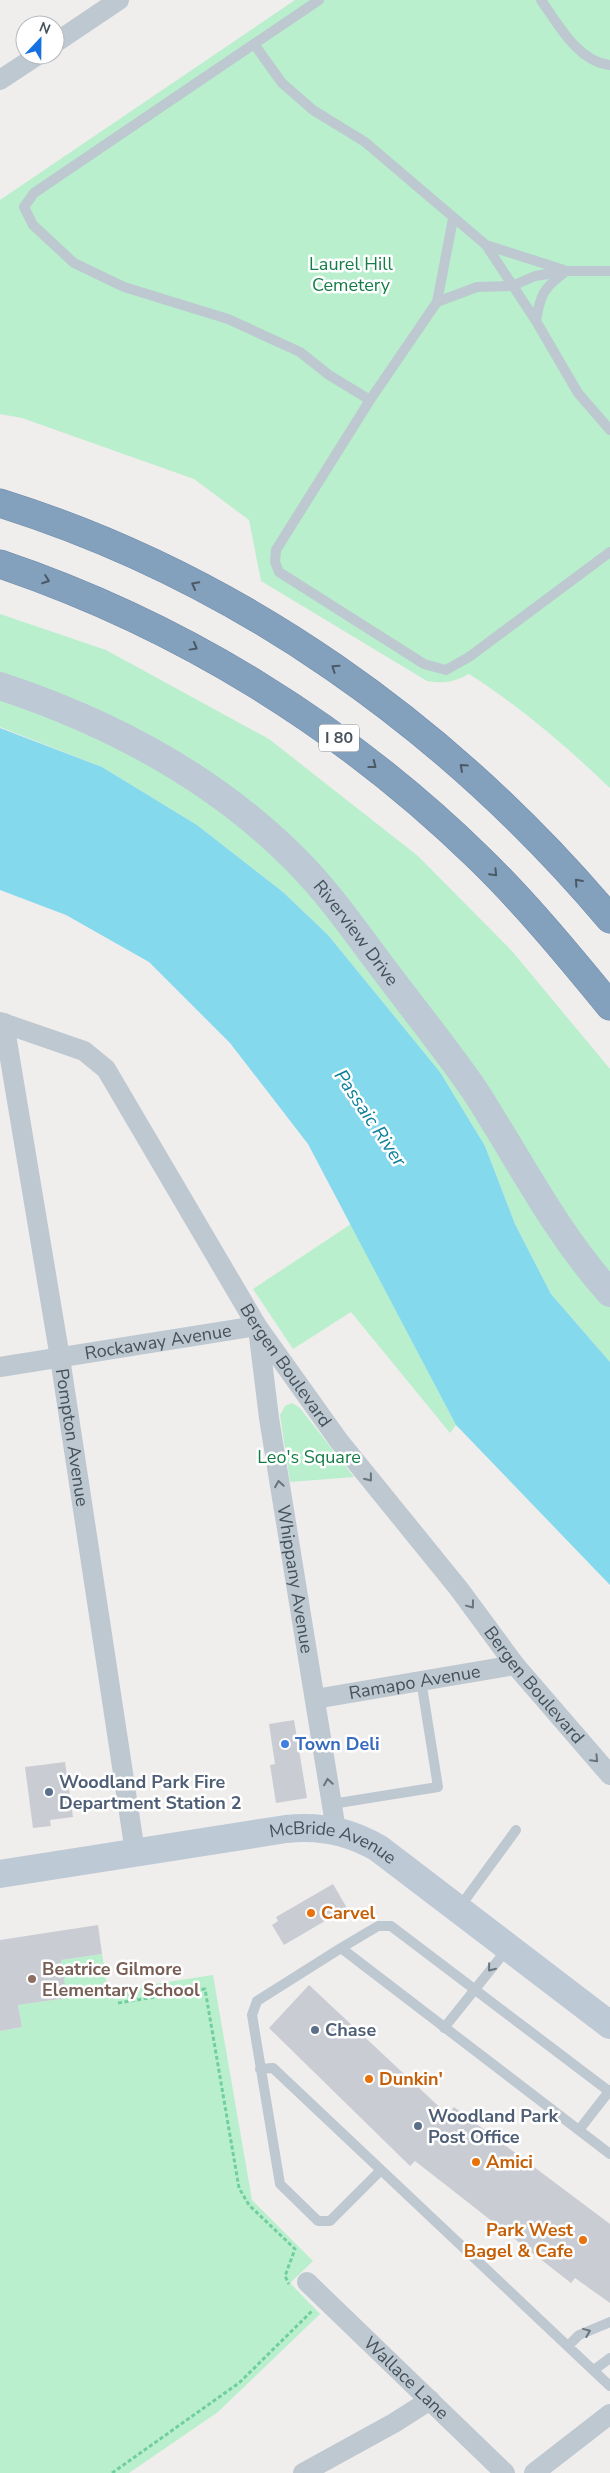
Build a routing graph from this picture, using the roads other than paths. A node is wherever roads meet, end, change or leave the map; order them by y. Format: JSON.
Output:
{"nodes":[{"id":1,"x":120,"y":0,"type":"edge"},
{"id":2,"x":319,"y":0,"type":"edge"},
{"id":3,"x":541,"y":0,"type":"edge"},
{"id":4,"x":65,"y":36,"type":"edge"},
{"id":5,"x":254,"y":44,"type":"junction"},
{"id":6,"x":23,"y":65,"type":"edge"},
{"id":7,"x":610,"y":65,"type":"edge"},
{"id":8,"x":0,"y":80,"type":"edge"},
{"id":9,"x":453,"y":219,"type":"junction"},
{"id":10,"x":486,"y":245,"type":"junction"},
{"id":11,"x":567,"y":271,"type":"junction"},
{"id":12,"x":610,"y":271,"type":"edge"},
{"id":13,"x":512,"y":286,"type":"junction"},
{"id":14,"x":437,"y":302,"type":"junction"},
{"id":15,"x":536,"y":321,"type":"junction"},
{"id":16,"x":370,"y":400,"type":"junction"},
{"id":17,"x":610,"y":430,"type":"edge"},
{"id":18,"x":0,"y":503,"type":"edge"},
{"id":19,"x":610,"y":552,"type":"edge"},
{"id":20,"x":0,"y":564,"type":"edge"},
{"id":21,"x":0,"y":686,"type":"edge"},
{"id":22,"x":610,"y":919,"type":"edge"},
{"id":23,"x":610,"y":1006,"type":"edge"},
{"id":24,"x":2,"y":1022,"type":"edge"},
{"id":25,"x":610,"y":1293,"type":"edge"},
{"id":26,"x":257,"y":1326,"type":"junction"},
{"id":27,"x":60,"y":1358,"type":"junction"},
{"id":28,"x":0,"y":1367,"type":"edge"},
{"id":29,"x":515,"y":1665,"type":"junction"},
{"id":30,"x":421,"y":1680,"type":"junction"},
{"id":31,"x":314,"y":1699,"type":"junction"},
{"id":32,"x":610,"y":1775,"type":"edge"},
{"id":33,"x":334,"y":1817,"type":"junction"},
{"id":34,"x":516,"y":1830,"type":"dead end"},
{"id":35,"x":135,"y":1852,"type":"junction"},
{"id":36,"x":0,"y":1874,"type":"edge"},
{"id":37,"x":459,"y":1909,"type":"junction"},
{"id":38,"x":508,"y":1947,"type":"junction"},
{"id":39,"x":341,"y":1948,"type":"junction"},
{"id":40,"x":474,"y":1989,"type":"junction"},
{"id":41,"x":610,"y":2025,"type":"edge"},
{"id":42,"x":444,"y":2028,"type":"junction"},
{"id":43,"x":260,"y":2069,"type":"junction"},
{"id":44,"x":610,"y":2091,"type":"edge"},
{"id":45,"x":580,"y":2130,"type":"junction"},
{"id":46,"x":610,"y":2154,"type":"edge"},
{"id":47,"x":380,"y":2171,"type":"junction"},
{"id":48,"x":300,"y":2285,"type":"road end"},
{"id":49,"x":610,"y":2322,"type":"edge"},
{"id":50,"x":568,"y":2346,"type":"junction"},
{"id":51,"x":610,"y":2358,"type":"edge"},
{"id":52,"x":594,"y":2370,"type":"junction"},
{"id":53,"x":610,"y":2386,"type":"edge"},
{"id":54,"x":430,"y":2400,"type":"junction"},
{"id":55,"x":610,"y":2414,"type":"edge"},
{"id":56,"x":303,"y":2473,"type":"edge"},
{"id":57,"x":506,"y":2473,"type":"edge"},
{"id":58,"x":534,"y":2473,"type":"edge"}],
"edges":[{"from":1,"to":4,"type":"street"},
{"from":2,"to":5,"type":"lane"},
{"from":3,"to":7,"type":"lane"},
{"from":5,"to":9,"type":"lane"},
{"from":5,"to":16,"type":"lane"},
{"from":6,"to":8,"type":"street"},
{"from":9,"to":10,"type":"lane"},
{"from":9,"to":14,"type":"lane"},
{"from":10,"to":11,"type":"lane"},
{"from":10,"to":13,"type":"lane"},
{"from":11,"to":12,"type":"lane"},
{"from":11,"to":13,"type":"lane"},
{"from":11,"to":15,"type":"lane"},
{"from":13,"to":14,"type":"lane"},
{"from":13,"to":15,"type":"lane"},
{"from":14,"to":16,"type":"lane"},
{"from":15,"to":17,"type":"lane"},
{"from":16,"to":19,"type":"lane"},
{"from":22,"to":18,"type":"highway","one_way":true},
{"from":20,"to":23,"type":"highway","number":"I 80","one_way":true},
{"from":21,"to":25,"type":"street","name":"Riverview Drive"},
{"from":24,"to":26,"type":"street","name":"Bergen Boulevard"},
{"from":24,"to":27,"type":"street","name":"Pompton Avenue"},
{"from":26,"to":27,"type":"street","name":"Rockaway Avenue"},
{"from":26,"to":29,"type":"street","name":"Bergen Boulevard","one_way":true},
{"from":31,"to":26,"type":"street","name":"Whippany Avenue","one_way":true},
{"from":27,"to":28,"type":"street","name":"Rockaway Avenue"},
{"from":27,"to":35,"type":"street","name":"Pompton Avenue"},
{"from":29,"to":30,"type":"street","name":"Ramapo Avenue"},
{"from":29,"to":32,"type":"street","name":"Bergen Boulevard","one_way":true},
{"from":30,"to":31,"type":"street","name":"Ramapo Avenue"},
{"from":30,"to":33,"type":"lane"},
{"from":33,"to":31,"type":"street","name":"Whippany Avenue","one_way":true},
{"from":33,"to":35,"type":"street","name":"McBride Avenue"},
{"from":33,"to":37,"type":"street","name":"McBride Avenue"},
{"from":34,"to":37,"type":"lane"},
{"from":35,"to":36,"type":"street","name":"McBride Avenue"},
{"from":37,"to":38,"type":"street","name":"McBride Avenue"},
{"from":38,"to":40,"type":"lane","one_way":true},
{"from":38,"to":41,"type":"street","name":"McBride Avenue"},
{"from":39,"to":40,"type":"lane"},
{"from":39,"to":42,"type":"lane"},
{"from":39,"to":43,"type":"lane"},
{"from":40,"to":42,"type":"lane"},
{"from":40,"to":44,"type":"lane"},
{"from":42,"to":45,"type":"lane"},
{"from":43,"to":47,"type":"lane"},
{"from":43,"to":47,"type":"lane"},
{"from":44,"to":45,"type":"lane"},
{"from":45,"to":46,"type":"lane"},
{"from":47,"to":50,"type":"lane"},
{"from":48,"to":54,"type":"street","name":"Wallace Lane"},
{"from":50,"to":49,"type":"lane","one_way":true},
{"from":50,"to":52,"type":"lane"},
{"from":51,"to":52,"type":"lane"},
{"from":52,"to":53,"type":"lane"},
{"from":54,"to":56,"type":"street"},
{"from":54,"to":57,"type":"street","name":"Wallace Lane"},
{"from":55,"to":58,"type":"street"}]}
